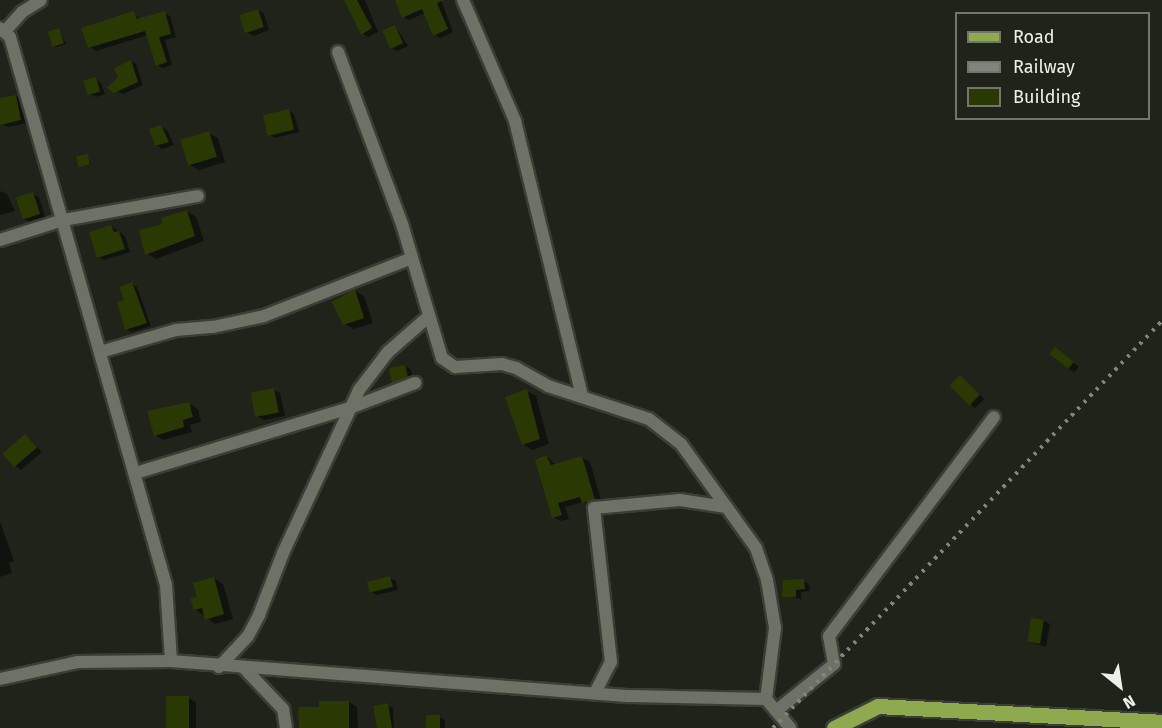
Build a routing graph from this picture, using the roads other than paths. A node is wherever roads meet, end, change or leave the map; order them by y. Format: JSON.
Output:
{"nodes":[{"id":1,"x":41,"y":0,"type":"edge"},
{"id":2,"x":463,"y":0,"type":"edge"},
{"id":3,"x":3,"y":29,"type":"edge"},
{"id":4,"x":338,"y":52,"type":"dead end"},
{"id":5,"x":198,"y":196,"type":"dead end"},
{"id":6,"x":63,"y":220,"type":"junction"},
{"id":7,"x":0,"y":240,"type":"edge"},
{"id":8,"x":412,"y":258,"type":"junction"},
{"id":9,"x":428,"y":317,"type":"junction"},
{"id":10,"x":100,"y":352,"type":"junction"},
{"id":11,"x":415,"y":383,"type":"dead end"},
{"id":12,"x":582,"y":396,"type":"junction"},
{"id":13,"x":350,"y":408,"type":"junction"},
{"id":14,"x":994,"y":417,"type":"dead end"},
{"id":15,"x":142,"y":471,"type":"dead end"},
{"id":16,"x":726,"y":507,"type":"junction"},
{"id":17,"x":171,"y":662,"type":"junction"},
{"id":18,"x":219,"y":667,"type":"junction"},
{"id":19,"x":244,"y":668,"type":"junction"},
{"id":20,"x":0,"y":679,"type":"edge"},
{"id":21,"x":595,"y":693,"type":"junction"},
{"id":22,"x":766,"y":699,"type":"junction"},
{"id":23,"x":776,"y":711,"type":"junction"},
{"id":24,"x":1162,"y":722,"type":"edge"},
{"id":25,"x":286,"y":728,"type":"edge"},
{"id":26,"x":790,"y":728,"type":"edge"},
{"id":27,"x":834,"y":728,"type":"edge"}],
"edges":[{"from":1,"to":3,"type":"street"},
{"from":2,"to":12,"type":"street"},
{"from":3,"to":6,"type":"street"},
{"from":4,"to":8,"type":"street"},
{"from":5,"to":6,"type":"street"},
{"from":6,"to":7,"type":"street"},
{"from":6,"to":10,"type":"street"},
{"from":8,"to":9,"type":"street"},
{"from":8,"to":10,"type":"street"},
{"from":9,"to":12,"type":"street"},
{"from":9,"to":13,"type":"street"},
{"from":10,"to":17,"type":"street"},
{"from":11,"to":13,"type":"street"},
{"from":12,"to":16,"type":"street"},
{"from":13,"to":15,"type":"street"},
{"from":13,"to":18,"type":"street"},
{"from":14,"to":23,"type":"street"},
{"from":16,"to":21,"type":"street"},
{"from":16,"to":22,"type":"street"},
{"from":17,"to":18,"type":"street"},
{"from":17,"to":20,"type":"street"},
{"from":18,"to":19,"type":"street"},
{"from":19,"to":21,"type":"street"},
{"from":19,"to":25,"type":"street"},
{"from":21,"to":22,"type":"street"},
{"from":22,"to":23,"type":"street"},
{"from":23,"to":26,"type":"street"},
{"from":24,"to":27,"type":"main road"}]}
